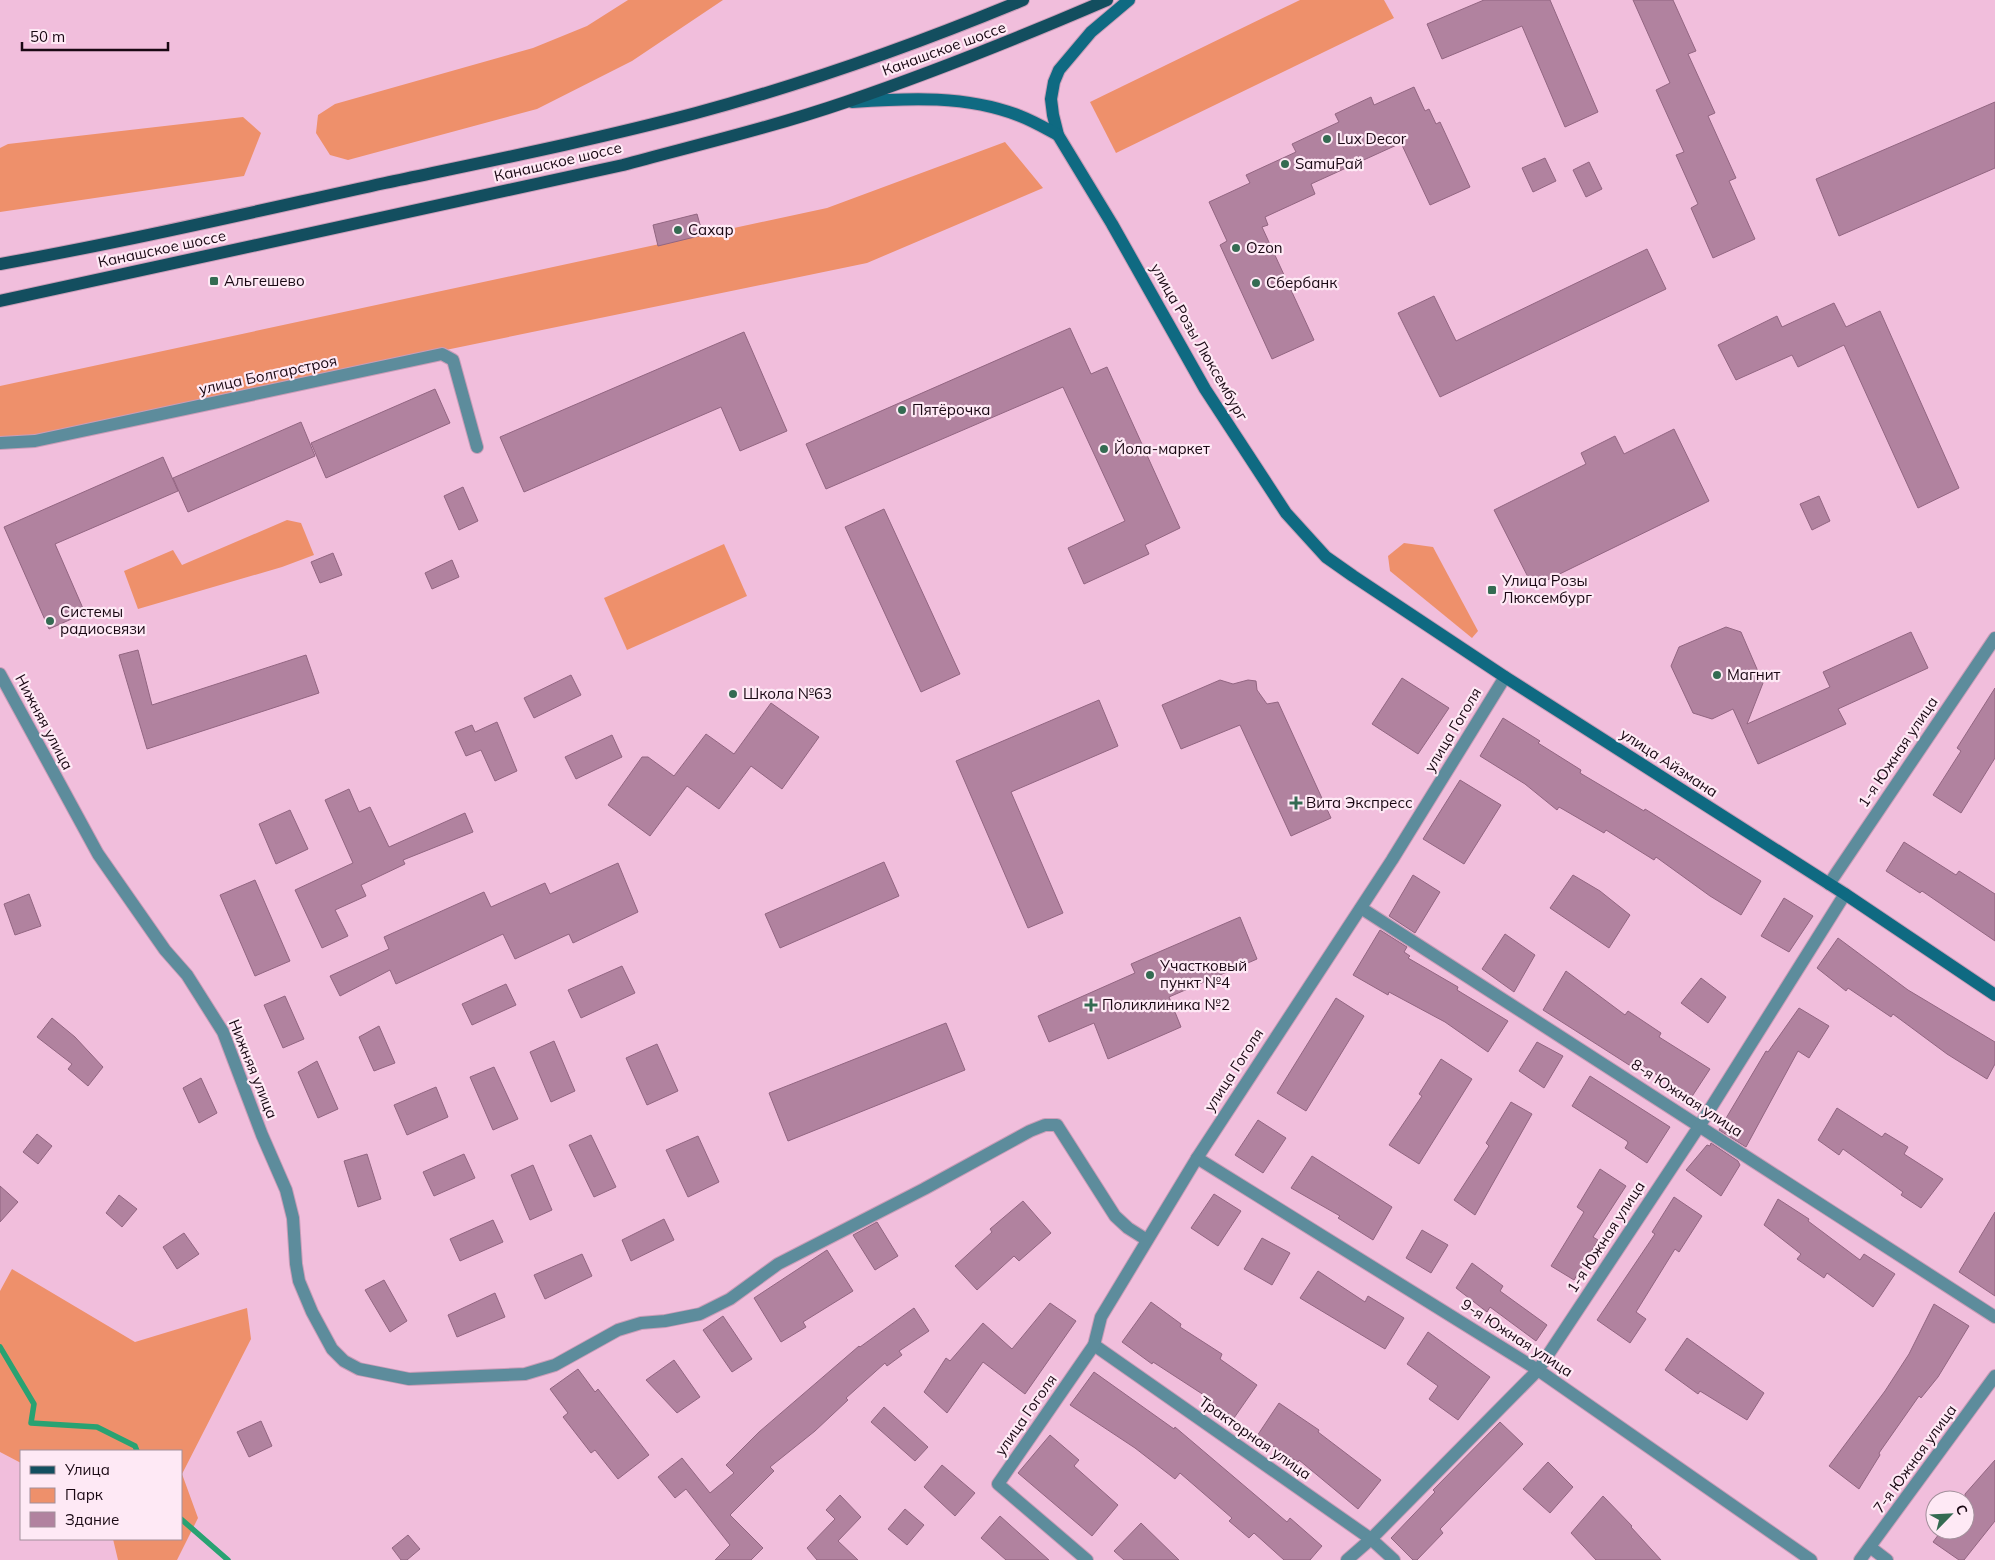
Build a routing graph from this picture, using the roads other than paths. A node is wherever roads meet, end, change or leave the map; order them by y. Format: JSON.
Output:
{"nodes":[{"id":1,"x":1023,"y":0,"type":"edge"},
{"id":2,"x":1107,"y":0,"type":"edge"},
{"id":3,"x":1129,"y":0,"type":"edge"},
{"id":4,"x":845,"y":103,"type":"junction"},
{"id":5,"x":1058,"y":134,"type":"junction"},
{"id":6,"x":0,"y":264,"type":"edge"},
{"id":7,"x":0,"y":301,"type":"edge"},
{"id":8,"x":0,"y":443,"type":"edge"},
{"id":9,"x":477,"y":447,"type":"dead end"},
{"id":10,"x":1326,"y":557,"type":"joint"},
{"id":11,"x":1995,"y":638,"type":"edge"},
{"id":12,"x":0,"y":674,"type":"edge"},
{"id":13,"x":1505,"y":677,"type":"junction"},
{"id":14,"x":1829,"y":884,"type":"junction"},
{"id":15,"x":1845,"y":894,"type":"junction"},
{"id":16,"x":1361,"y":908,"type":"junction"},
{"id":17,"x":1995,"y":994,"type":"edge"},
{"id":18,"x":1700,"y":1125,"type":"junction"},
{"id":19,"x":1197,"y":1158,"type":"junction"},
{"id":20,"x":1147,"y":1240,"type":"junction"},
{"id":21,"x":1995,"y":1317,"type":"edge"},
{"id":22,"x":1094,"y":1345,"type":"junction"},
{"id":23,"x":1538,"y":1370,"type":"junction"},
{"id":24,"x":1995,"y":1376,"type":"edge"},
{"id":25,"x":1371,"y":1539,"type":"junction"},
{"id":26,"x":1870,"y":1548,"type":"junction"},
{"id":27,"x":1087,"y":1560,"type":"edge"},
{"id":28,"x":1347,"y":1560,"type":"edge"},
{"id":29,"x":1394,"y":1560,"type":"edge"},
{"id":30,"x":1811,"y":1560,"type":"edge"},
{"id":31,"x":1860,"y":1560,"type":"edge"},
{"id":32,"x":1887,"y":1560,"type":"edge"}],
"edges":[{"from":1,"to":6,"type":"main road","name":"Канашское шоссе"},
{"from":2,"to":4,"type":"main road","name":"Канашское шоссе"},
{"from":3,"to":5,"type":"street","name":"улица Розы Люксембург"},
{"from":4,"to":5,"type":"street"},
{"from":4,"to":7,"type":"main road","name":"Канашское шоссе"},
{"from":5,"to":10,"type":"street","name":"улица Розы Люксембург"},
{"from":8,"to":9,"type":"street","name":"улица Болгарстроя"},
{"from":10,"to":13,"type":"street","name":"улица Айзмана"},
{"from":11,"to":14,"type":"street","name":"1-я Южная улица"},
{"from":12,"to":20,"type":"street","name":"Нижняя улица"},
{"from":13,"to":14,"type":"street","name":"улица Айзмана"},
{"from":13,"to":16,"type":"street","name":"улица Гоголя"},
{"from":14,"to":15,"type":"street","name":"улица Айзмана"},
{"from":15,"to":17,"type":"street","name":"улица Айзмана"},
{"from":15,"to":18,"type":"street","name":"1-я Южная улица"},
{"from":16,"to":18,"type":"street","name":"8-я Южная улица"},
{"from":16,"to":19,"type":"street","name":"улица Гоголя"},
{"from":18,"to":21,"type":"street","name":"8-я Южная улица"},
{"from":18,"to":23,"type":"street","name":"1-я Южная улица"},
{"from":19,"to":20,"type":"street","name":"улица Гоголя"},
{"from":19,"to":23,"type":"street","name":"9-я Южная улица"},
{"from":20,"to":22,"type":"street","name":"улица Гоголя"},
{"from":22,"to":25,"type":"street","name":"Тракторная улица"},
{"from":22,"to":27,"type":"street","name":"улица Гоголя"},
{"from":23,"to":25,"type":"street","name":"1-я Южная улица"},
{"from":23,"to":30,"type":"street","name":"9-я Южная улица"},
{"from":24,"to":26,"type":"street","name":"7-я Южная улица"},
{"from":25,"to":28,"type":"street","name":"1-я Южная улица"},
{"from":25,"to":29,"type":"street","name":"Тракторная улица"},
{"from":26,"to":31,"type":"street","name":"7-я Южная улица"},
{"from":26,"to":32,"type":"street"}]}
